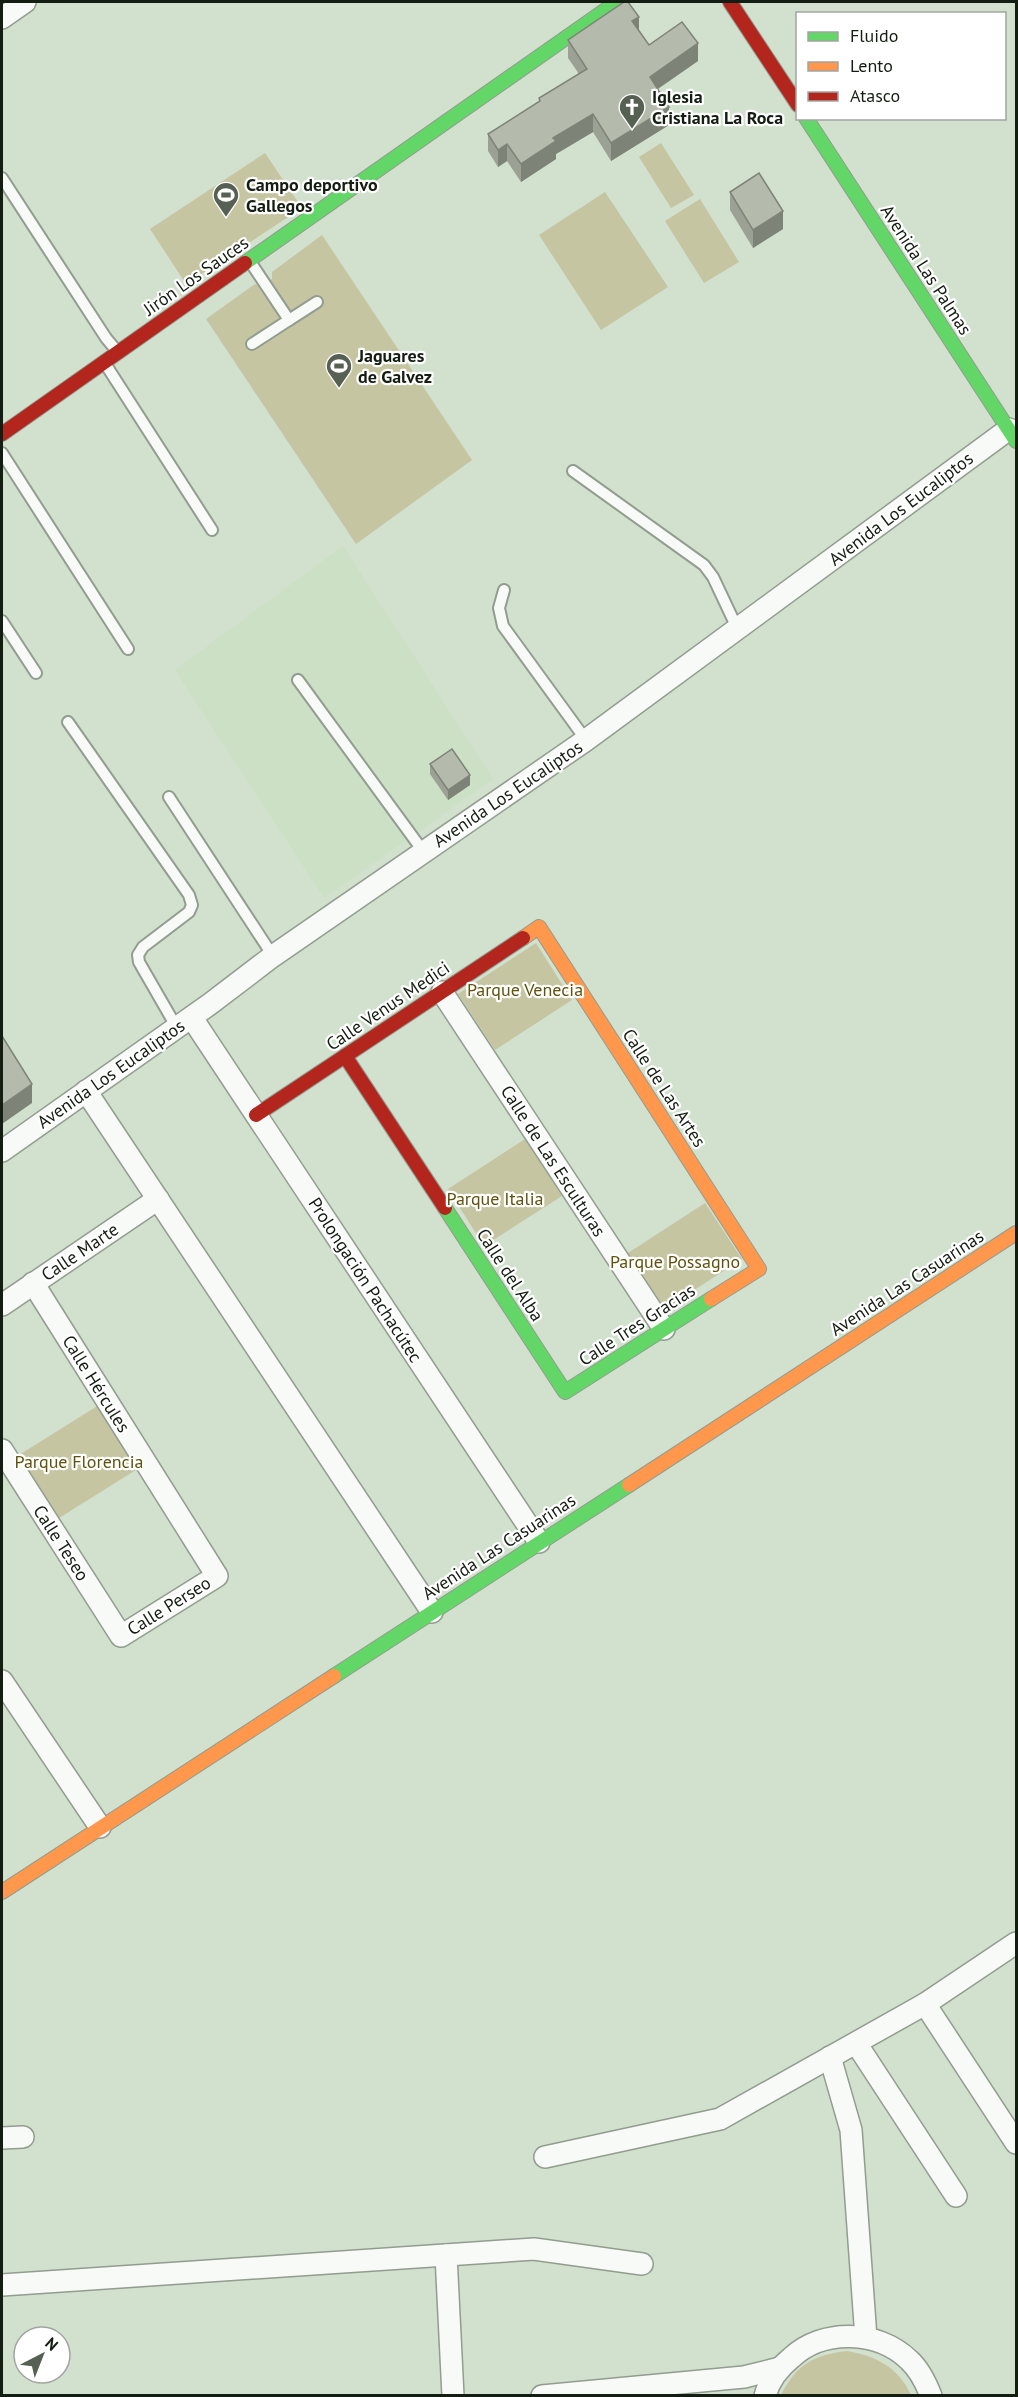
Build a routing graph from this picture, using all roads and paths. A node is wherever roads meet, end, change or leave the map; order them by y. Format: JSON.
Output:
{"nodes":[{"id":1,"x":26,"y":2,"type":"edge"},
{"id":2,"x":617,"y":2,"type":"edge"},
{"id":3,"x":730,"y":2,"type":"edge"},
{"id":4,"x":2,"y":18,"type":"edge"},
{"id":5,"x":796,"y":102,"type":"edge"},
{"id":6,"x":807,"y":120,"type":"edge"},
{"id":7,"x":2,"y":178,"type":"edge"},
{"id":8,"x":250,"y":260,"type":"junction"},
{"id":9,"x":317,"y":302,"type":"dead end"},
{"id":10,"x":289,"y":320,"type":"junction"},
{"id":11,"x":252,"y":344,"type":"dead end"},
{"id":12,"x":118,"y":352,"type":"junction"},
{"id":13,"x":104,"y":362,"type":"junction"},
{"id":14,"x":2,"y":434,"type":"edge"},
{"id":15,"x":1013,"y":435,"type":"edge"},
{"id":16,"x":2,"y":453,"type":"edge"},
{"id":17,"x":573,"y":471,"type":"dead end"},
{"id":18,"x":212,"y":530,"type":"dead end"},
{"id":19,"x":504,"y":591,"type":"dead end"},
{"id":20,"x":2,"y":621,"type":"edge"},
{"id":21,"x":738,"y":630,"type":"junction"},
{"id":22,"x":128,"y":649,"type":"dead end"},
{"id":23,"x":36,"y":673,"type":"dead end"},
{"id":24,"x":298,"y":680,"type":"dead end"},
{"id":25,"x":68,"y":722,"type":"dead end"},
{"id":26,"x":586,"y":740,"type":"junction"},
{"id":27,"x":169,"y":797,"type":"dead end"},
{"id":28,"x":423,"y":851,"type":"junction"},
{"id":29,"x":539,"y":927,"type":"joint"},
{"id":30,"x":273,"y":956,"type":"junction"},
{"id":31,"x":442,"y":992,"type":"junction"},
{"id":32,"x":184,"y":1023,"type":"junction"},
{"id":33,"x":345,"y":1056,"type":"junction"},
{"id":34,"x":86,"y":1091,"type":"junction"},
{"id":35,"x":256,"y":1115,"type":"junction"},
{"id":36,"x":2,"y":1151,"type":"edge"},
{"id":37,"x":158,"y":1199,"type":"junction"},
{"id":38,"x":1017,"y":1233,"type":"edge"},
{"id":39,"x":759,"y":1269,"type":"joint"},
{"id":40,"x":33,"y":1284,"type":"junction"},
{"id":41,"x":2,"y":1305,"type":"edge"},
{"id":42,"x":664,"y":1329,"type":"junction"},
{"id":43,"x":566,"y":1392,"type":"joint"},
{"id":44,"x":2,"y":1450,"type":"edge"},
{"id":45,"x":538,"y":1542,"type":"junction"},
{"id":46,"x":217,"y":1576,"type":"joint"},
{"id":47,"x":432,"y":1612,"type":"junction"},
{"id":48,"x":121,"y":1636,"type":"joint"},
{"id":49,"x":2,"y":1681,"type":"edge"},
{"id":50,"x":100,"y":1827,"type":"junction"},
{"id":51,"x":2,"y":1892,"type":"edge"},
{"id":52,"x":1017,"y":1943,"type":"edge"},
{"id":53,"x":925,"y":2004,"type":"junction"},
{"id":54,"x":856,"y":2043,"type":"junction"},
{"id":55,"x":830,"y":2057,"type":"junction"},
{"id":56,"x":23,"y":2137,"type":"dead end"},
{"id":57,"x":2,"y":2138,"type":"edge"},
{"id":58,"x":1017,"y":2143,"type":"edge"},
{"id":59,"x":545,"y":2157,"type":"dead end"},
{"id":60,"x":957,"y":2196,"type":"dead end"},
{"id":61,"x":446,"y":2255,"type":"junction"},
{"id":62,"x":642,"y":2264,"type":"dead end"},
{"id":63,"x":2,"y":2285,"type":"edge"},
{"id":64,"x":866,"y":2338,"type":"junction"},
{"id":65,"x":780,"y":2368,"type":"junction"},
{"id":66,"x":453,"y":2396,"type":"edge"},
{"id":67,"x":542,"y":2396,"type":"edge"},
{"id":68,"x":765,"y":2396,"type":"edge"},
{"id":69,"x":931,"y":2396,"type":"edge"}],
"edges":[{"from":1,"to":4,"type":"street"},
{"from":2,"to":8,"type":"street","name":"Jirón Los Sauces"},
{"from":3,"to":5,"type":"street"},
{"from":6,"to":15,"type":"street","name":"Avenida Las Palmas"},
{"from":7,"to":12,"type":"lane"},
{"from":8,"to":10,"type":"lane"},
{"from":8,"to":12,"type":"street","name":"Jirón Los Sauces"},
{"from":9,"to":10,"type":"lane"},
{"from":10,"to":11,"type":"lane"},
{"from":12,"to":13,"type":"street","name":"Jirón Los Sauces"},
{"from":13,"to":14,"type":"street","name":"Jirón Los Sauces"},
{"from":13,"to":18,"type":"lane"},
{"from":15,"to":21,"type":"street","name":"Avenida Los Eucaliptos"},
{"from":16,"to":22,"type":"lane"},
{"from":17,"to":21,"type":"lane"},
{"from":19,"to":26,"type":"lane"},
{"from":20,"to":23,"type":"lane"},
{"from":21,"to":26,"type":"street","name":"Avenida Los Eucaliptos"},
{"from":24,"to":28,"type":"lane"},
{"from":25,"to":32,"type":"lane"},
{"from":26,"to":28,"type":"street","name":"Avenida Los Eucaliptos"},
{"from":27,"to":30,"type":"lane"},
{"from":28,"to":30,"type":"street","name":"Avenida Los Eucaliptos"},
{"from":29,"to":31,"type":"street","name":"Calle Venus Medici"},
{"from":29,"to":39,"type":"street","name":"Calle de Las Artes"},
{"from":30,"to":32,"type":"street","name":"Avenida Los Eucaliptos"},
{"from":31,"to":33,"type":"street","name":"Calle Venus Medici"},
{"from":31,"to":42,"type":"street","name":"Calle de Las Esculturas"},
{"from":32,"to":34,"type":"street","name":"Avenida Los Eucaliptos"},
{"from":32,"to":35,"type":"street","name":"Prolongación Pachacútec"},
{"from":33,"to":35,"type":"street","name":"Calle Venus Medici"},
{"from":33,"to":43,"type":"street","name":"Calle del Alba"},
{"from":34,"to":36,"type":"street","name":"Avenida Los Eucaliptos"},
{"from":34,"to":37,"type":"street"},
{"from":35,"to":45,"type":"street","name":"Prolongación Pachacútec"},
{"from":37,"to":40,"type":"street","name":"Calle Marte"},
{"from":37,"to":47,"type":"street"},
{"from":38,"to":45,"type":"street","name":"Avenida Las Casuarinas"},
{"from":39,"to":42,"type":"street","name":"Calle Tres Gracias"},
{"from":40,"to":41,"type":"street","name":"Calle Marte"},
{"from":40,"to":46,"type":"street","name":"Calle Hércules"},
{"from":42,"to":43,"type":"street","name":"Calle Tres Gracias"},
{"from":44,"to":48,"type":"street","name":"Calle Teseo"},
{"from":45,"to":47,"type":"street","name":"Avenida Las Casuarinas"},
{"from":46,"to":48,"type":"street","name":"Calle Perseo"},
{"from":47,"to":50,"type":"street","name":"Avenida Las Casuarinas"},
{"from":49,"to":50,"type":"street"},
{"from":50,"to":51,"type":"street","name":"Avenida Las Casuarinas"},
{"from":52,"to":53,"type":"street"},
{"from":53,"to":54,"type":"street"},
{"from":53,"to":58,"type":"street"},
{"from":54,"to":55,"type":"street"},
{"from":54,"to":60,"type":"street"},
{"from":55,"to":59,"type":"street"},
{"from":55,"to":64,"type":"street"},
{"from":56,"to":57,"type":"street"},
{"from":61,"to":62,"type":"street"},
{"from":61,"to":63,"type":"street"},
{"from":61,"to":66,"type":"street"},
{"from":64,"to":65,"type":"street"},
{"from":64,"to":69,"type":"street"},
{"from":65,"to":67,"type":"street"},
{"from":65,"to":68,"type":"street"}]}
